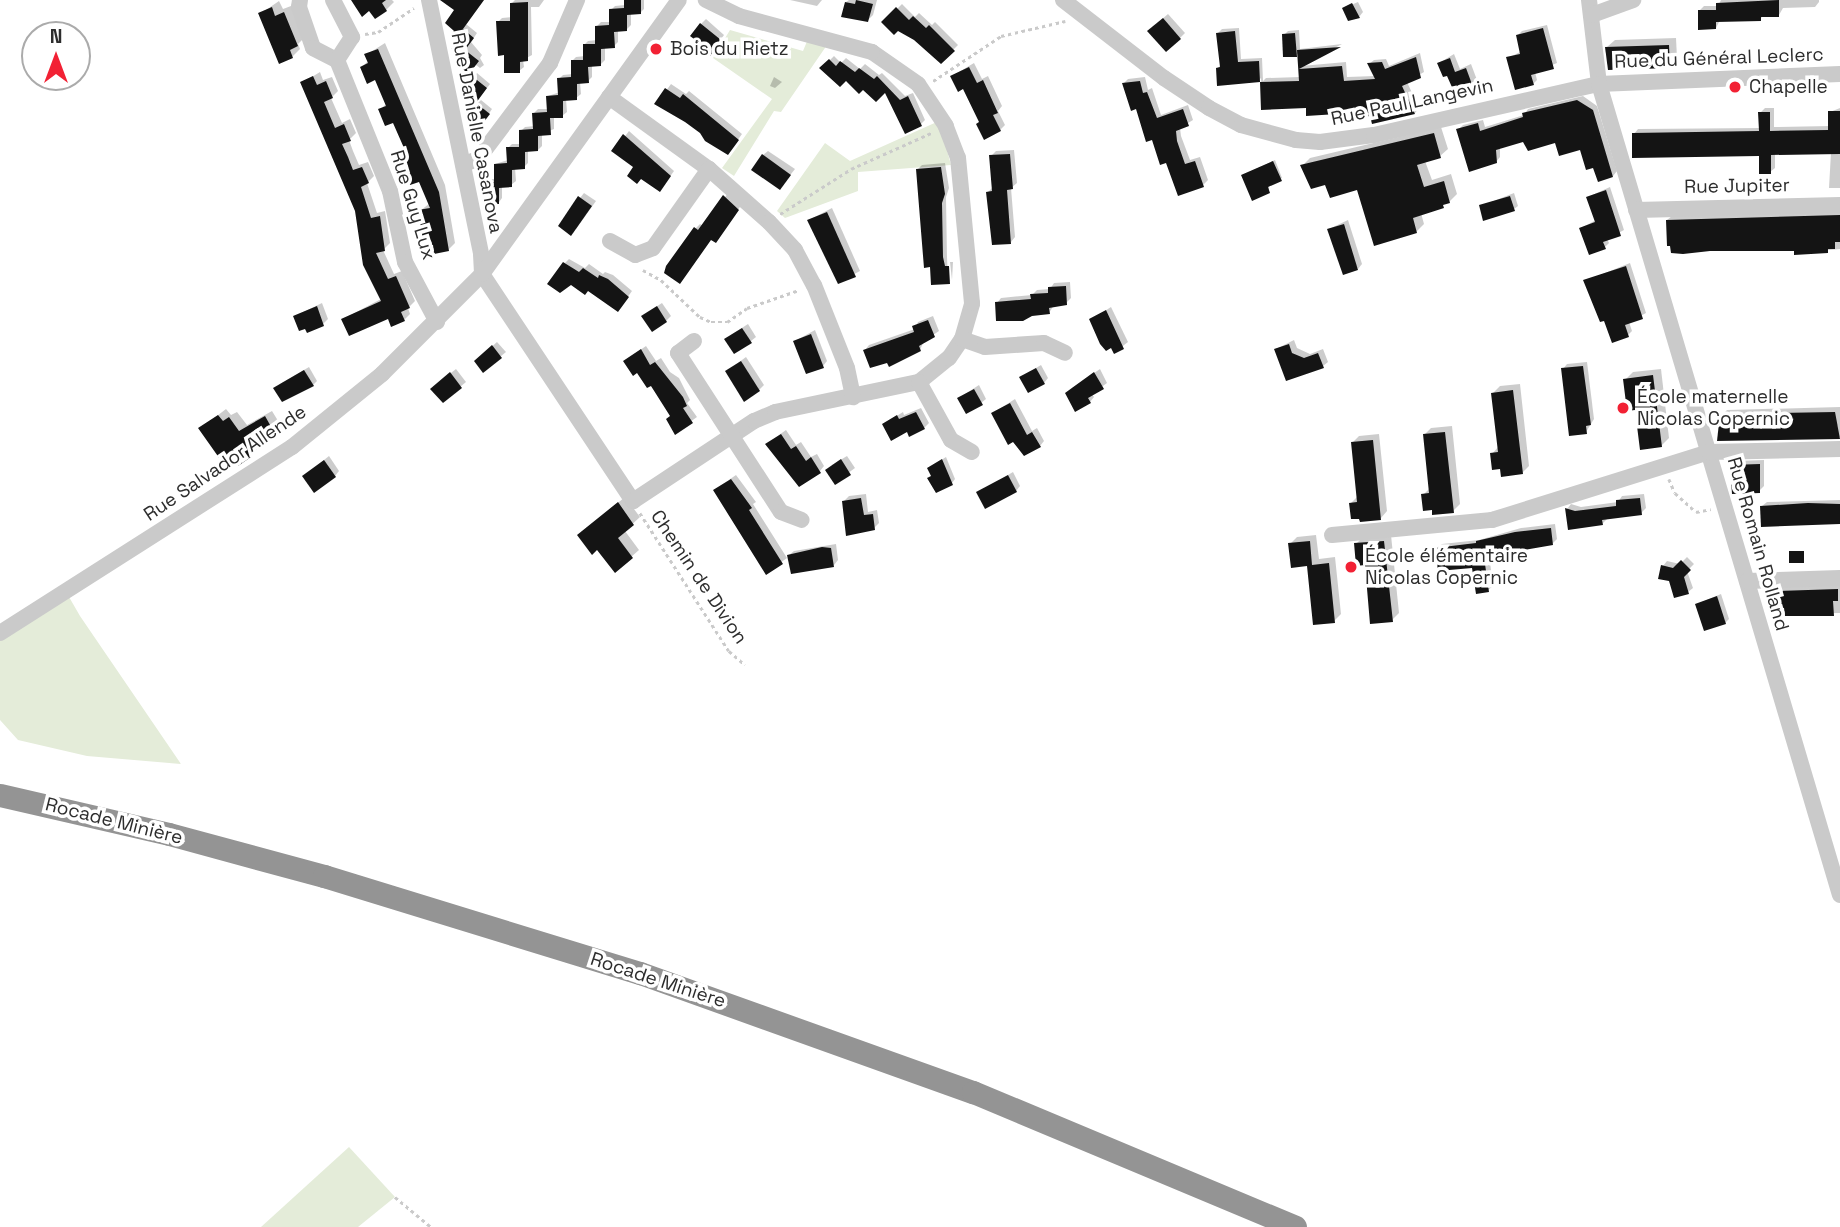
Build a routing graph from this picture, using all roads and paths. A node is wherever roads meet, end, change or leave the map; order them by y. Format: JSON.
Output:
{"nodes":[{"id":1,"x":300,"y":0,"type":"edge"},
{"id":2,"x":333,"y":0,"type":"edge"},
{"id":3,"x":577,"y":0,"type":"edge"},
{"id":4,"x":679,"y":0,"type":"edge"},
{"id":5,"x":706,"y":0,"type":"edge"},
{"id":6,"x":1063,"y":0,"type":"edge"},
{"id":7,"x":1633,"y":0,"type":"edge"},
{"id":8,"x":423,"y":3,"type":"edge"},
{"id":9,"x":1591,"y":8,"type":"edge"},
{"id":10,"x":1087,"y":15,"type":"junction"},
{"id":11,"x":352,"y":37,"type":"junction"},
{"id":12,"x":337,"y":60,"type":"junction"},
{"id":13,"x":1840,"y":74,"type":"edge"},
{"id":14,"x":1599,"y":84,"type":"junction"},
{"id":15,"x":922,"y":88,"type":"junction"},
{"id":16,"x":610,"y":97,"type":"junction"},
{"id":17,"x":946,"y":126,"type":"junction"},
{"id":18,"x":463,"y":163,"type":"junction"},
{"id":19,"x":709,"y":169,"type":"junction"},
{"id":20,"x":1840,"y":205,"type":"edge"},
{"id":21,"x":1636,"y":210,"type":"junction"},
{"id":22,"x":769,"y":222,"type":"junction"},
{"id":23,"x":610,"y":241,"type":"dead end"},
{"id":24,"x":635,"y":255,"type":"junction"},
{"id":25,"x":482,"y":274,"type":"junction"},
{"id":26,"x":814,"y":285,"type":"junction"},
{"id":27,"x":437,"y":322,"type":"junction"},
{"id":28,"x":962,"y":339,"type":"junction"},
{"id":29,"x":694,"y":341,"type":"dead end"},
{"id":30,"x":1065,"y":353,"type":"dead end"},
{"id":31,"x":919,"y":382,"type":"junction"},
{"id":32,"x":853,"y":397,"type":"junction"},
{"id":33,"x":730,"y":436,"type":"junction"},
{"id":34,"x":1840,"y":449,"type":"edge"},
{"id":35,"x":972,"y":452,"type":"dead end"},
{"id":36,"x":1709,"y":452,"type":"junction"},
{"id":37,"x":1664,"y":465,"type":"junction"},
{"id":38,"x":633,"y":501,"type":"junction"},
{"id":39,"x":1725,"y":506,"type":"junction"},
{"id":40,"x":803,"y":520,"type":"dead end"},
{"id":41,"x":1332,"y":535,"type":"dead end"},
{"id":42,"x":1840,"y":578,"type":"edge"},
{"id":43,"x":1746,"y":581,"type":"junction"},
{"id":44,"x":0,"y":634,"type":"edge"},
{"id":45,"x":745,"y":665,"type":"dead end"},
{"id":46,"x":0,"y":794,"type":"edge"},
{"id":47,"x":0,"y":807,"type":"edge"},
{"id":48,"x":1840,"y":895,"type":"edge"},
{"id":49,"x":395,"y":1197,"type":"dead end"},
{"id":50,"x":432,"y":1227,"type":"edge"},
{"id":51,"x":1260,"y":1227,"type":"edge"},
{"id":52,"x":1295,"y":1227,"type":"edge"}],
"edges":[{"from":1,"to":12,"type":"street"},
{"from":2,"to":11,"type":"street"},
{"from":3,"to":18,"type":"street"},
{"from":4,"to":16,"type":"street","name":"Rue Salvador Allende"},
{"from":5,"to":15,"type":"street"},
{"from":6,"to":10,"type":"street","name":"Rue Paul Langevin"},
{"from":7,"to":9,"type":"street"},
{"from":8,"to":11,"type":"path"},
{"from":8,"to":18,"type":"street","name":"Rue Danielle Casanova"},
{"from":9,"to":14,"type":"street","name":"Rue Romain Rolland"},
{"from":10,"to":14,"type":"street","name":"Rue Paul Langevin"},
{"from":10,"to":15,"type":"path"},
{"from":11,"to":12,"type":"street"},
{"from":12,"to":27,"type":"street","name":"Rue Guy Lux"},
{"from":13,"to":14,"type":"street","name":"Rue du Général Leclerc"},
{"from":14,"to":21,"type":"street","name":"Rue Romain Rolland"},
{"from":15,"to":17,"type":"street"},
{"from":16,"to":19,"type":"street"},
{"from":16,"to":25,"type":"street","name":"Rue Salvador Allende"},
{"from":17,"to":22,"type":"path"},
{"from":17,"to":28,"type":"street"},
{"from":18,"to":25,"type":"street","name":"Rue Danielle Casanova"},
{"from":19,"to":22,"type":"street"},
{"from":19,"to":24,"type":"street"},
{"from":20,"to":21,"type":"street","name":"Rue Jupiter"},
{"from":21,"to":36,"type":"street","name":"Rue Romain Rolland"},
{"from":22,"to":26,"type":"street"},
{"from":23,"to":24,"type":"street"},
{"from":24,"to":26,"type":"path"},
{"from":25,"to":27,"type":"street","name":"Rue Salvador Allende"},
{"from":25,"to":38,"type":"street"},
{"from":26,"to":32,"type":"street"},
{"from":27,"to":44,"type":"street","name":"Rue Salvador Allende"},
{"from":28,"to":30,"type":"street"},
{"from":28,"to":31,"type":"street"},
{"from":29,"to":33,"type":"street"},
{"from":31,"to":32,"type":"street"},
{"from":31,"to":35,"type":"street"},
{"from":32,"to":33,"type":"street"},
{"from":33,"to":38,"type":"street"},
{"from":33,"to":40,"type":"street"},
{"from":34,"to":36,"type":"street"},
{"from":36,"to":37,"type":"street"},
{"from":36,"to":39,"type":"street","name":"Rue Romain Rolland"},
{"from":37,"to":39,"type":"path"},
{"from":37,"to":41,"type":"street"},
{"from":38,"to":45,"type":"path","name":"Chemin de Divion"},
{"from":39,"to":43,"type":"street","name":"Rue Romain Rolland"},
{"from":42,"to":43,"type":"street"},
{"from":43,"to":48,"type":"street","name":"Rue Romain Rolland"},
{"from":46,"to":52,"type":"highway","name":"Rocade Minière"},
{"from":47,"to":51,"type":"highway","name":"Rocade Minière"},
{"from":49,"to":50,"type":"path"}]}
